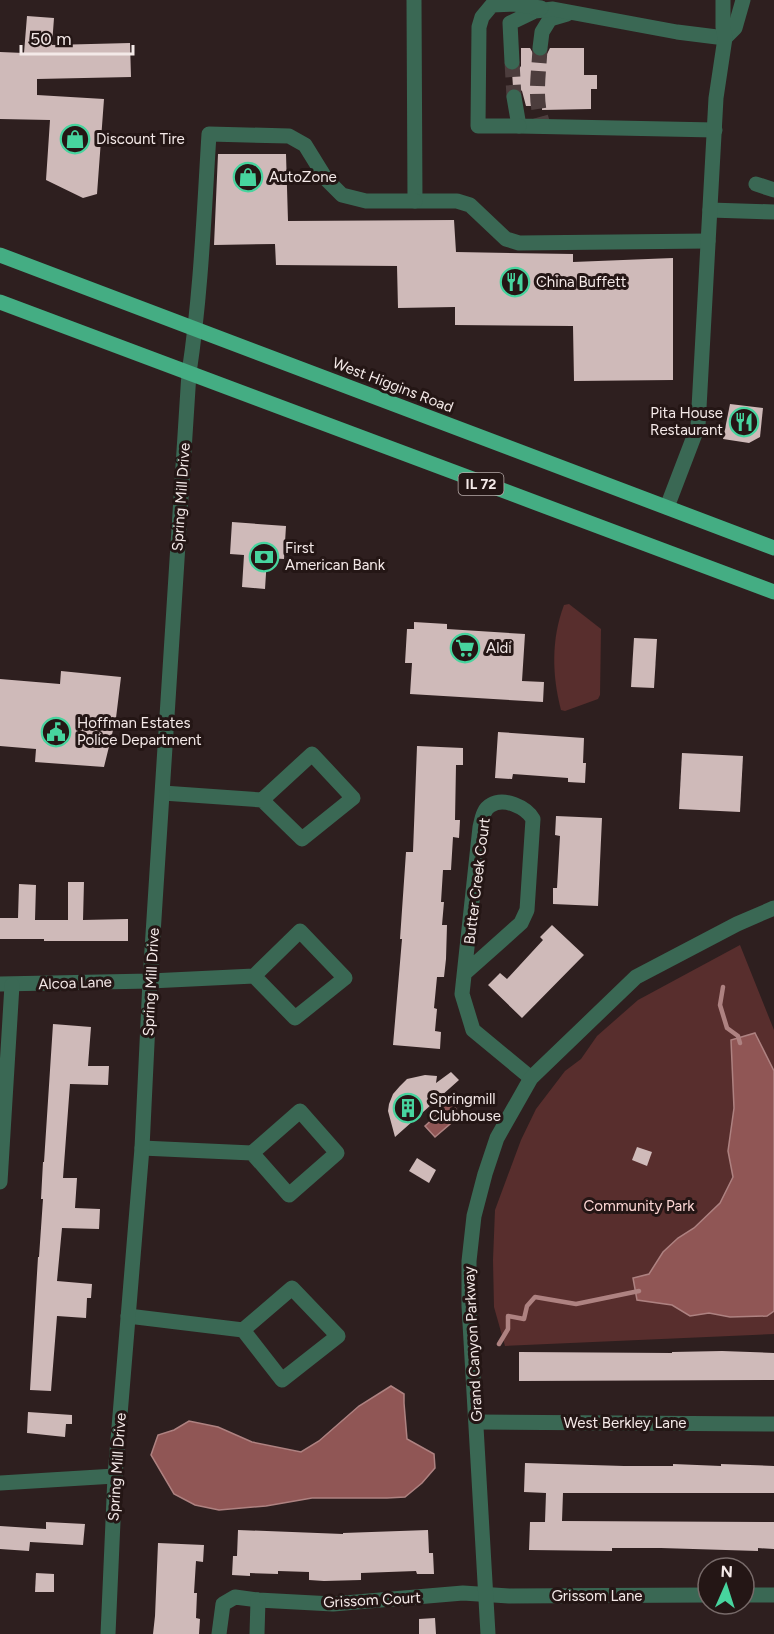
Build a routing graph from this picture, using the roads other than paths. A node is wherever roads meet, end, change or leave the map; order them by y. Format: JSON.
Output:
{"nodes":[{"id":1,"x":414,"y":0,"type":"edge"},
{"id":2,"x":723,"y":0,"type":"edge"},
{"id":3,"x":743,"y":0,"type":"edge"},
{"id":4,"x":553,"y":9,"type":"junction"},
{"id":5,"x":573,"y":12,"type":"junction"},
{"id":6,"x":725,"y":38,"type":"junction"},
{"id":7,"x":540,"y":48,"type":"tunnel mouth"},
{"id":8,"x":512,"y":62,"type":"tunnel mouth"},
{"id":9,"x":514,"y":97,"type":"tunnel mouth"},
{"id":10,"x":519,"y":126,"type":"junction"},
{"id":11,"x":715,"y":130,"type":"junction"},
{"id":12,"x":756,"y":184,"type":"dead end"},
{"id":13,"x":774,"y":190,"type":"edge"},
{"id":14,"x":415,"y":201,"type":"junction"},
{"id":15,"x":710,"y":210,"type":"junction"},
{"id":16,"x":774,"y":213,"type":"edge"},
{"id":17,"x":708,"y":241,"type":"junction"},
{"id":18,"x":0,"y":255,"type":"edge"},
{"id":19,"x":0,"y":302,"type":"edge"},
{"id":20,"x":196,"y":330,"type":"junction"},
{"id":21,"x":189,"y":373,"type":"junction"},
{"id":22,"x":667,"y":507,"type":"junction"},
{"id":23,"x":774,"y":548,"type":"edge"},
{"id":24,"x":774,"y":592,"type":"edge"},
{"id":25,"x":163,"y":793,"type":"junction"},
{"id":26,"x":262,"y":800,"type":"junction"},
{"id":27,"x":774,"y":908,"type":"edge"},
{"id":28,"x":465,"y":973,"type":"junction"},
{"id":29,"x":254,"y":976,"type":"junction"},
{"id":30,"x":150,"y":981,"type":"junction"},
{"id":31,"x":6,"y":984,"type":"edge"},
{"id":32,"x":531,"y":1078,"type":"junction"},
{"id":33,"x":142,"y":1148,"type":"junction"},
{"id":34,"x":252,"y":1153,"type":"junction"},
{"id":35,"x":0,"y":1182,"type":"edge"},
{"id":36,"x":128,"y":1316,"type":"junction"},
{"id":37,"x":243,"y":1330,"type":"junction"},
{"id":38,"x":477,"y":1422,"type":"junction"},
{"id":39,"x":774,"y":1424,"type":"edge"},
{"id":40,"x":116,"y":1476,"type":"junction"},
{"id":41,"x":0,"y":1483,"type":"edge"},
{"id":42,"x":485,"y":1595,"type":"junction"},
{"id":43,"x":696,"y":1595,"type":"edge"},
{"id":44,"x":756,"y":1595,"type":"edge"},
{"id":45,"x":774,"y":1595,"type":"edge"},
{"id":46,"x":258,"y":1600,"type":"junction"},
{"id":47,"x":108,"y":1634,"type":"edge"},
{"id":48,"x":219,"y":1634,"type":"edge"},
{"id":49,"x":257,"y":1634,"type":"edge"},
{"id":50,"x":488,"y":1634,"type":"edge"}],
"edges":[{"from":1,"to":14,"type":"street"},
{"from":2,"to":6,"type":"street"},
{"from":3,"to":6,"type":"street"},
{"from":4,"to":5,"type":"street"},
{"from":4,"to":8,"type":"street"},
{"from":4,"to":10,"type":"street"},
{"from":5,"to":6,"type":"street"},
{"from":5,"to":7,"type":"street"},
{"from":6,"to":11,"type":"street"},
{"from":9,"to":10,"type":"street"},
{"from":10,"to":11,"type":"street"},
{"from":11,"to":15,"type":"street"},
{"from":12,"to":13,"type":"street"},
{"from":14,"to":17,"type":"street"},
{"from":14,"to":20,"type":"street","name":"Spring Mill Drive"},
{"from":15,"to":16,"type":"street"},
{"from":15,"to":17,"type":"street"},
{"from":17,"to":22,"type":"street"},
{"from":18,"to":20,"type":"main road","name":"West Higgins Road"},
{"from":19,"to":21,"type":"main road","number":"IL 72"},
{"from":20,"to":21,"type":"street","name":"Spring Mill Drive"},
{"from":20,"to":22,"type":"main road","name":"West Higgins Road"},
{"from":21,"to":24,"type":"main road","number":"IL 72"},
{"from":21,"to":25,"type":"street","name":"Spring Mill Drive"},
{"from":22,"to":23,"type":"main road","name":"West Higgins Road"},
{"from":25,"to":26,"type":"street"},
{"from":25,"to":30,"type":"street","name":"Spring Mill Drive"},
{"from":26,"to":26,"type":"street"},
{"from":27,"to":32,"type":"street","name":"Grand Canyon Parkway"},
{"from":28,"to":28,"type":"street","name":"Butter Creek Court"},
{"from":28,"to":32,"type":"street","name":"Butter Creek Court"},
{"from":29,"to":29,"type":"street"},
{"from":29,"to":30,"type":"street","name":"Alcoa Lane"},
{"from":30,"to":31,"type":"street","name":"Alcoa Lane"},
{"from":30,"to":33,"type":"street","name":"Spring Mill Drive"},
{"from":31,"to":35,"type":"street"},
{"from":32,"to":38,"type":"street","name":"Grand Canyon Parkway"},
{"from":33,"to":34,"type":"street"},
{"from":33,"to":36,"type":"street","name":"Spring Mill Drive"},
{"from":34,"to":34,"type":"street"},
{"from":36,"to":37,"type":"street"},
{"from":36,"to":40,"type":"street","name":"Spring Mill Drive"},
{"from":37,"to":37,"type":"street"},
{"from":38,"to":39,"type":"street","name":"West Berkley Lane"},
{"from":38,"to":42,"type":"street","name":"Grand Canyon Parkway"},
{"from":40,"to":41,"type":"street"},
{"from":40,"to":47,"type":"street","name":"Spring Mill Drive"},
{"from":42,"to":43,"type":"street","name":"Grissom Lane"},
{"from":42,"to":46,"type":"street","name":"Grissom Court"},
{"from":42,"to":50,"type":"street","name":"Grand Canyon Parkway"},
{"from":44,"to":45,"type":"street"},
{"from":46,"to":48,"type":"street","name":"Grissom Court"},
{"from":46,"to":49,"type":"street"}]}
